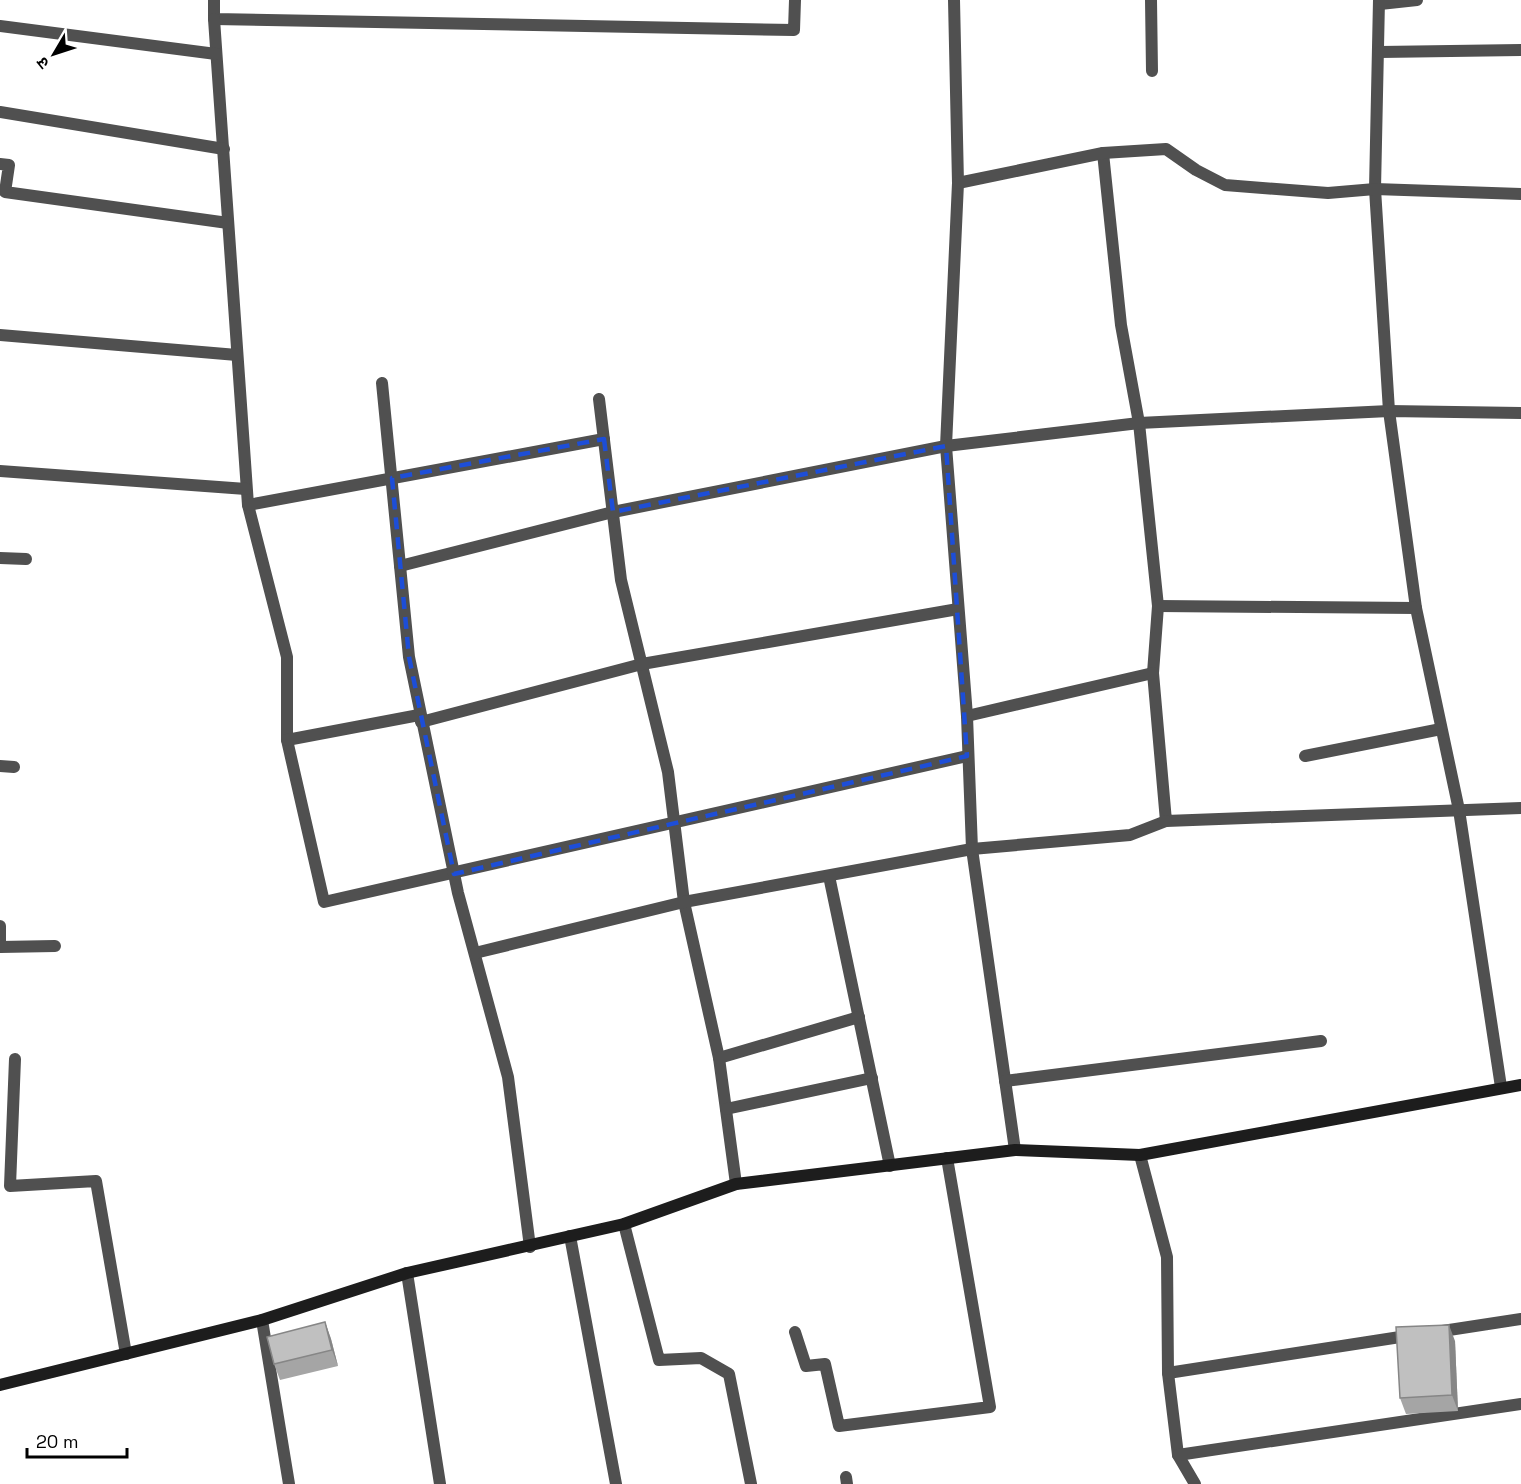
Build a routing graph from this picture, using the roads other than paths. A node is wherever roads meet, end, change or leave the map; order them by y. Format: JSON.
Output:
{"nodes":[{"id":1,"x":214,"y":0,"type":"edge"},
{"id":2,"x":795,"y":0,"type":"edge"},
{"id":3,"x":954,"y":0,"type":"edge"},
{"id":4,"x":1151,"y":0,"type":"edge"},
{"id":5,"x":1417,"y":0,"type":"edge"},
{"id":6,"x":1380,"y":2,"type":"edge"},
{"id":7,"x":214,"y":19,"type":"junction"},
{"id":8,"x":0,"y":26,"type":"edge"},
{"id":9,"x":1521,"y":50,"type":"edge"},
{"id":10,"x":1380,"y":52,"type":"junction"},
{"id":11,"x":216,"y":54,"type":"junction"},
{"id":12,"x":1152,"y":71,"type":"dead end"},
{"id":13,"x":0,"y":112,"type":"edge"},
{"id":14,"x":224,"y":149,"type":"junction"},
{"id":15,"x":1103,"y":153,"type":"junction"},
{"id":16,"x":0,"y":164,"type":"edge"},
{"id":17,"x":958,"y":183,"type":"junction"},
{"id":18,"x":1375,"y":189,"type":"junction"},
{"id":19,"x":1521,"y":194,"type":"edge"},
{"id":20,"x":228,"y":223,"type":"junction"},
{"id":21,"x":0,"y":335,"type":"edge"},
{"id":22,"x":237,"y":355,"type":"junction"},
{"id":23,"x":382,"y":383,"type":"dead end"},
{"id":24,"x":599,"y":399,"type":"dead end"},
{"id":25,"x":1389,"y":411,"type":"junction"},
{"id":26,"x":1521,"y":414,"type":"edge"},
{"id":27,"x":1139,"y":423,"type":"junction"},
{"id":28,"x":604,"y":439,"type":"junction"},
{"id":29,"x":946,"y":446,"type":"junction"},
{"id":30,"x":0,"y":471,"type":"edge"},
{"id":31,"x":392,"y":478,"type":"junction"},
{"id":32,"x":246,"y":489,"type":"junction"},
{"id":33,"x":248,"y":505,"type":"junction"},
{"id":34,"x":613,"y":512,"type":"junction"},
{"id":35,"x":0,"y":558,"type":"edge"},
{"id":36,"x":26,"y":559,"type":"dead end"},
{"id":37,"x":400,"y":566,"type":"junction"},
{"id":38,"x":1158,"y":606,"type":"junction"},
{"id":39,"x":1416,"y":608,"type":"junction"},
{"id":40,"x":958,"y":609,"type":"junction"},
{"id":41,"x":642,"y":664,"type":"junction"},
{"id":42,"x":1154,"y":673,"type":"junction"},
{"id":43,"x":967,"y":716,"type":"junction"},
{"id":44,"x":420,"y":718,"type":"junction"},
{"id":45,"x":1441,"y":729,"type":"junction"},
{"id":46,"x":287,"y":740,"type":"junction"},
{"id":47,"x":967,"y":756,"type":"junction"},
{"id":48,"x":1305,"y":756,"type":"dead end"},
{"id":49,"x":0,"y":766,"type":"edge"},
{"id":50,"x":14,"y":767,"type":"dead end"},
{"id":51,"x":1521,"y":808,"type":"edge"},
{"id":52,"x":1460,"y":810,"type":"junction"},
{"id":53,"x":674,"y":821,"type":"junction"},
{"id":54,"x":1166,"y":821,"type":"junction"},
{"id":55,"x":972,"y":849,"type":"junction"},
{"id":56,"x":454,"y":874,"type":"junction"},
{"id":57,"x":829,"y":876,"type":"junction"},
{"id":58,"x":684,"y":902,"type":"junction"},
{"id":59,"x":0,"y":926,"type":"edge"},
{"id":60,"x":55,"y":946,"type":"dead end"},
{"id":61,"x":0,"y":947,"type":"edge"},
{"id":62,"x":475,"y":953,"type":"junction"},
{"id":63,"x":858,"y":1017,"type":"junction"},
{"id":64,"x":1321,"y":1041,"type":"dead end"},
{"id":65,"x":719,"y":1058,"type":"junction"},
{"id":66,"x":15,"y":1059,"type":"dead end"},
{"id":67,"x":872,"y":1078,"type":"junction"},
{"id":68,"x":1005,"y":1081,"type":"junction"},
{"id":69,"x":1521,"y":1085,"type":"edge"},
{"id":70,"x":1502,"y":1087,"type":"junction"},
{"id":71,"x":726,"y":1109,"type":"junction"},
{"id":72,"x":1015,"y":1150,"type":"junction"},
{"id":73,"x":1140,"y":1155,"type":"junction"},
{"id":74,"x":946,"y":1158,"type":"junction"},
{"id":75,"x":890,"y":1166,"type":"junction"},
{"id":76,"x":736,"y":1184,"type":"junction"},
{"id":77,"x":624,"y":1224,"type":"junction"},
{"id":78,"x":570,"y":1236,"type":"junction"},
{"id":79,"x":530,"y":1247,"type":"junction"},
{"id":80,"x":407,"y":1273,"type":"junction"},
{"id":81,"x":1521,"y":1319,"type":"edge"},
{"id":82,"x":262,"y":1320,"type":"junction"},
{"id":83,"x":795,"y":1332,"type":"dead end"},
{"id":84,"x":126,"y":1354,"type":"junction"},
{"id":85,"x":1168,"y":1373,"type":"junction"},
{"id":86,"x":0,"y":1385,"type":"edge"},
{"id":87,"x":1521,"y":1404,"type":"edge"},
{"id":88,"x":1178,"y":1455,"type":"junction"},
{"id":89,"x":289,"y":1484,"type":"edge"},
{"id":90,"x":440,"y":1484,"type":"edge"},
{"id":91,"x":616,"y":1484,"type":"edge"},
{"id":92,"x":751,"y":1484,"type":"edge"},
{"id":93,"x":1195,"y":1484,"type":"edge"}],
"edges":[{"from":1,"to":7,"type":"street"},
{"from":2,"to":7,"type":"street"},
{"from":3,"to":17,"type":"street"},
{"from":4,"to":12,"type":"street"},
{"from":5,"to":6,"type":"street"},
{"from":6,"to":10,"type":"street"},
{"from":7,"to":11,"type":"street"},
{"from":8,"to":11,"type":"street"},
{"from":9,"to":10,"type":"street"},
{"from":10,"to":18,"type":"street"},
{"from":11,"to":14,"type":"street"},
{"from":13,"to":14,"type":"street"},
{"from":14,"to":20,"type":"street"},
{"from":15,"to":17,"type":"street"},
{"from":15,"to":18,"type":"street"},
{"from":15,"to":27,"type":"street"},
{"from":16,"to":20,"type":"street"},
{"from":17,"to":29,"type":"street"},
{"from":18,"to":19,"type":"street"},
{"from":18,"to":25,"type":"street"},
{"from":20,"to":22,"type":"street"},
{"from":21,"to":22,"type":"street"},
{"from":22,"to":32,"type":"street"},
{"from":23,"to":31,"type":"street"},
{"from":24,"to":28,"type":"street"},
{"from":25,"to":26,"type":"street"},
{"from":25,"to":27,"type":"street"},
{"from":25,"to":39,"type":"street"},
{"from":27,"to":29,"type":"street"},
{"from":27,"to":38,"type":"street"},
{"from":28,"to":31,"type":"street"},
{"from":28,"to":34,"type":"street"},
{"from":29,"to":34,"type":"street"},
{"from":29,"to":40,"type":"street"},
{"from":30,"to":32,"type":"street"},
{"from":31,"to":33,"type":"street"},
{"from":31,"to":37,"type":"street"},
{"from":32,"to":33,"type":"street"},
{"from":33,"to":46,"type":"street"},
{"from":34,"to":37,"type":"street"},
{"from":34,"to":41,"type":"street"},
{"from":35,"to":36,"type":"street"},
{"from":37,"to":44,"type":"street"},
{"from":38,"to":39,"type":"street"},
{"from":38,"to":42,"type":"street"},
{"from":39,"to":45,"type":"street"},
{"from":40,"to":41,"type":"street"},
{"from":40,"to":43,"type":"street"},
{"from":41,"to":44,"type":"street"},
{"from":41,"to":53,"type":"street"},
{"from":42,"to":43,"type":"street"},
{"from":42,"to":54,"type":"street"},
{"from":43,"to":47,"type":"street"},
{"from":44,"to":46,"type":"street"},
{"from":44,"to":56,"type":"street"},
{"from":45,"to":48,"type":"street"},
{"from":45,"to":52,"type":"street"},
{"from":46,"to":56,"type":"street"},
{"from":47,"to":53,"type":"street"},
{"from":47,"to":55,"type":"street"},
{"from":49,"to":50,"type":"street"},
{"from":51,"to":52,"type":"street"},
{"from":52,"to":54,"type":"street"},
{"from":52,"to":70,"type":"street"},
{"from":53,"to":56,"type":"street"},
{"from":53,"to":58,"type":"street"},
{"from":54,"to":55,"type":"street"},
{"from":55,"to":57,"type":"street"},
{"from":55,"to":68,"type":"street"},
{"from":56,"to":62,"type":"street"},
{"from":57,"to":58,"type":"street"},
{"from":57,"to":63,"type":"street"},
{"from":58,"to":62,"type":"street"},
{"from":58,"to":65,"type":"street"},
{"from":59,"to":61,"type":"street"},
{"from":60,"to":61,"type":"street"},
{"from":62,"to":79,"type":"street"},
{"from":63,"to":65,"type":"street"},
{"from":63,"to":67,"type":"street"},
{"from":64,"to":68,"type":"street"},
{"from":65,"to":71,"type":"street"},
{"from":66,"to":84,"type":"street"},
{"from":67,"to":71,"type":"street"},
{"from":67,"to":75,"type":"street"},
{"from":68,"to":72,"type":"street"},
{"from":69,"to":70,"type":"main road"},
{"from":70,"to":73,"type":"main road"},
{"from":71,"to":76,"type":"street"},
{"from":72,"to":73,"type":"main road"},
{"from":72,"to":74,"type":"main road"},
{"from":73,"to":85,"type":"street"},
{"from":74,"to":75,"type":"main road"},
{"from":74,"to":83,"type":"street"},
{"from":75,"to":76,"type":"main road"},
{"from":76,"to":77,"type":"main road"},
{"from":77,"to":78,"type":"main road"},
{"from":77,"to":92,"type":"street"},
{"from":78,"to":79,"type":"main road"},
{"from":78,"to":91,"type":"street"},
{"from":79,"to":80,"type":"main road"},
{"from":80,"to":82,"type":"main road"},
{"from":80,"to":90,"type":"street"},
{"from":81,"to":85,"type":"street"},
{"from":82,"to":84,"type":"main road"},
{"from":82,"to":89,"type":"street"},
{"from":84,"to":86,"type":"main road"},
{"from":85,"to":88,"type":"street"},
{"from":87,"to":88,"type":"street"},
{"from":88,"to":93,"type":"street"}]}
